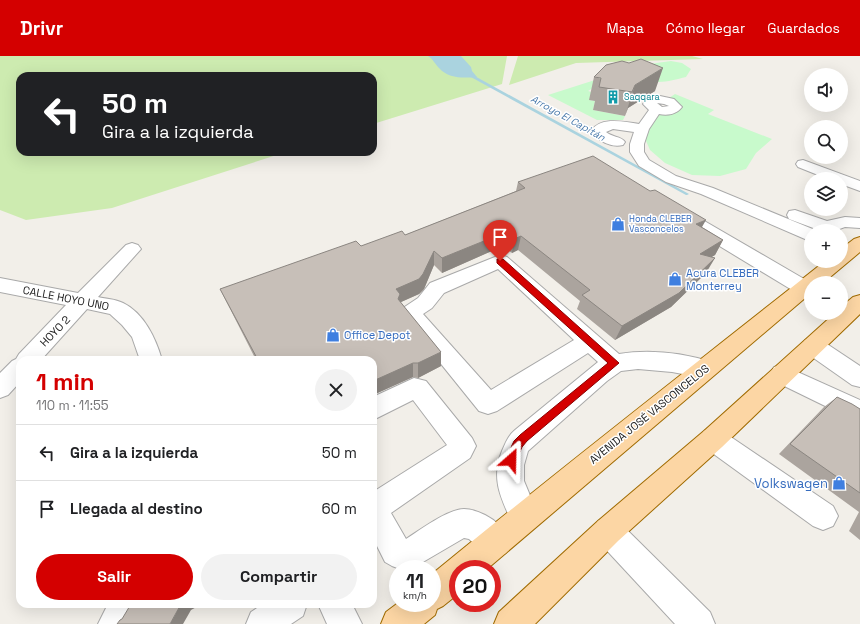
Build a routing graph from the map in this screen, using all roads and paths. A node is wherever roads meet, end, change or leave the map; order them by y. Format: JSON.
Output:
{"nodes":[{"id":1,"x":656,"y":109,"type":"dead end"},
{"id":2,"x":640,"y":136,"type":"junction"},
{"id":3,"x":618,"y":142,"type":"dead end"},
{"id":4,"x":803,"y":164,"type":"dead end"},
{"id":5,"x":860,"y":186,"type":"edge"},
{"id":6,"x":661,"y":202,"type":"edge"},
{"id":7,"x":860,"y":223,"type":"edge"},
{"id":8,"x":812,"y":224,"type":"edge"},
{"id":9,"x":839,"y":224,"type":"edge"},
{"id":10,"x":804,"y":232,"type":"edge"},
{"id":11,"x":860,"y":243,"type":"edge"},
{"id":12,"x":132,"y":249,"type":"dead end"},
{"id":13,"x":848,"y":251,"type":"edge"},
{"id":14,"x":825,"y":268,"type":"edge"},
{"id":15,"x":816,"y":276,"type":"edge"},
{"id":16,"x":0,"y":285,"type":"edge"},
{"id":17,"x":804,"y":288,"type":"joint"},
{"id":18,"x":83,"y":301,"type":"junction"},
{"id":19,"x":860,"y":302,"type":"edge"},
{"id":20,"x":589,"y":341,"type":"junction"},
{"id":21,"x":813,"y":346,"type":"junction"},
{"id":22,"x":31,"y":356,"type":"edge"},
{"id":23,"x":150,"y":356,"type":"edge"},
{"id":24,"x":614,"y":363,"type":"junction"},
{"id":25,"x":704,"y":369,"type":"junction"},
{"id":26,"x":16,"y":371,"type":"edge"},
{"id":27,"x":782,"y":374,"type":"junction"},
{"id":28,"x":860,"y":378,"type":"edge"},
{"id":29,"x":0,"y":388,"type":"edge"},
{"id":30,"x":377,"y":407,"type":"edge"},
{"id":31,"x":860,"y":412,"type":"edge"},
{"id":32,"x":713,"y":438,"type":"junction"},
{"id":33,"x":377,"y":506,"type":"edge"},
{"id":34,"x":377,"y":516,"type":"edge"},
{"id":35,"x":823,"y":516,"type":"dead end"},
{"id":36,"x":524,"y":517,"type":"junction"},
{"id":37,"x":608,"y":530,"type":"junction"},
{"id":38,"x":494,"y":542,"type":"junction"},
{"id":39,"x":473,"y":560,"type":"edge"},
{"id":40,"x":449,"y":581,"type":"edge"},
{"id":41,"x":441,"y":587,"type":"edge"},
{"id":42,"x":124,"y":608,"type":"edge"},
{"id":43,"x":285,"y":608,"type":"edge"},
{"id":44,"x":336,"y":608,"type":"edge"},
{"id":45,"x":412,"y":612,"type":"edge"},
{"id":46,"x":115,"y":624,"type":"edge"},
{"id":47,"x":263,"y":624,"type":"edge"},
{"id":48,"x":345,"y":624,"type":"edge"},
{"id":49,"x":398,"y":624,"type":"edge"},
{"id":50,"x":511,"y":624,"type":"edge"},
{"id":51,"x":698,"y":624,"type":"edge"}],
"edges":[{"from":1,"to":2,"type":"street"},
{"from":2,"to":3,"type":"street"},
{"from":2,"to":8,"type":"street"},
{"from":2,"to":10,"type":"street"},
{"from":4,"to":5,"type":"street"},
{"from":6,"to":17,"type":"street"},
{"from":7,"to":9,"type":"street"},
{"from":11,"to":13,"type":"main road","name":"AVENIDA JOSÉ VASCONCELOS"},
{"from":12,"to":18,"type":"street","name":"HOYO 2"},
{"from":14,"to":15,"type":"main road","name":"AVENIDA JOSÉ VASCONCELOS"},
{"from":16,"to":18,"type":"street","name":"CALLE HOYO UNO"},
{"from":17,"to":25,"type":"main road","name":"AVENIDA JOSÉ VASCONCELOS"},
{"from":18,"to":22,"type":"street","name":"HOYO 2"},
{"from":18,"to":23,"type":"street","name":"CALLE HOYO UNO"},
{"from":19,"to":21,"type":"main road"},
{"from":20,"to":20,"type":"street"},
{"from":20,"to":24,"type":"street"},
{"from":21,"to":27,"type":"main road"},
{"from":21,"to":28,"type":"street"},
{"from":24,"to":25,"type":"street"},
{"from":24,"to":36,"type":"street"},
{"from":25,"to":36,"type":"main road","name":"AVENIDA JOSÉ VASCONCELOS"},
{"from":26,"to":29,"type":"street"},
{"from":27,"to":31,"type":"street"},
{"from":27,"to":32,"type":"main road"},
{"from":30,"to":33,"type":"street"},
{"from":32,"to":35,"type":"street"},
{"from":32,"to":37,"type":"main road"},
{"from":34,"to":38,"type":"street"},
{"from":36,"to":38,"type":"main road","name":"AVENIDA JOSÉ VASCONCELOS"},
{"from":37,"to":50,"type":"main road"},
{"from":37,"to":51,"type":"street"},
{"from":38,"to":39,"type":"main road","name":"AVENIDA JOSÉ VASCONCELOS"},
{"from":40,"to":41,"type":"main road"},
{"from":42,"to":46,"type":"street"},
{"from":43,"to":47,"type":"street"},
{"from":44,"to":48,"type":"street"},
{"from":45,"to":49,"type":"main road"}]}
